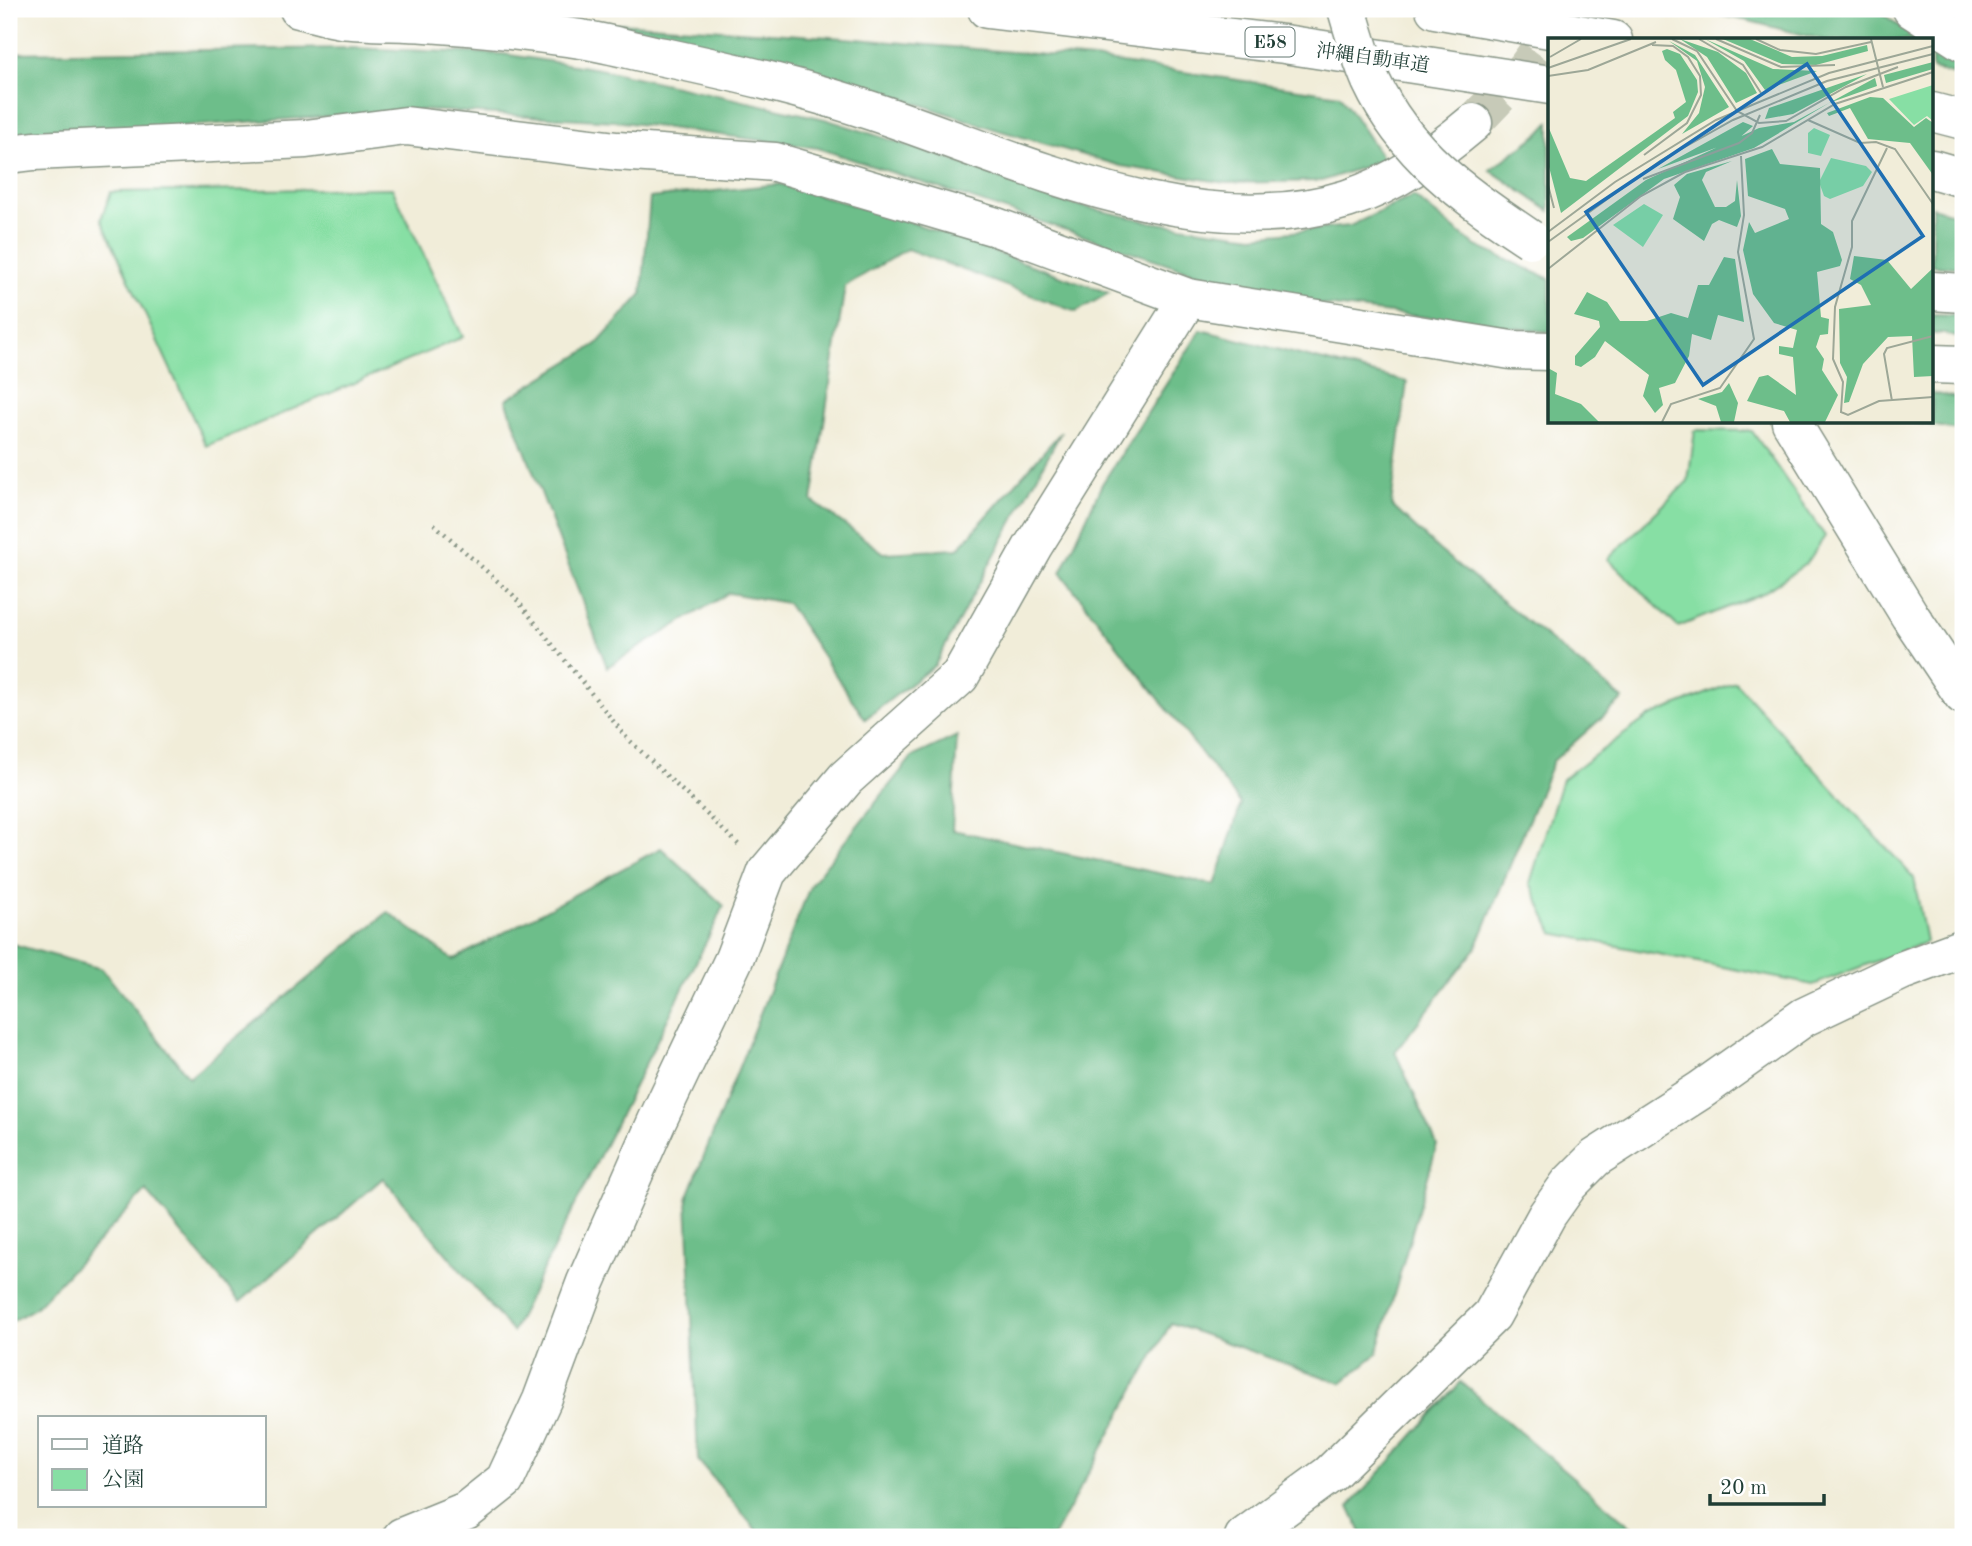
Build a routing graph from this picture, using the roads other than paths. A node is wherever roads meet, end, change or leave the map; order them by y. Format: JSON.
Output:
{"nodes":[{"id":1,"x":299,"y":9,"type":"edge"},
{"id":2,"x":987,"y":9,"type":"edge"},
{"id":3,"x":1347,"y":9,"type":"edge"},
{"id":4,"x":1435,"y":9,"type":"edge"},
{"id":5,"x":1912,"y":9,"type":"edge"},
{"id":6,"x":1602,"y":38,"type":"edge"},
{"id":7,"x":1963,"y":42,"type":"edge"},
{"id":8,"x":1548,"y":85,"type":"edge"},
{"id":9,"x":1934,"y":113,"type":"edge"},
{"id":10,"x":1963,"y":120,"type":"edge"},
{"id":11,"x":1472,"y":124,"type":"tunnel mouth"},
{"id":12,"x":9,"y":154,"type":"edge"},
{"id":13,"x":1934,"y":170,"type":"edge"},
{"id":14,"x":1963,"y":178,"type":"edge"},
{"id":15,"x":1540,"y":244,"type":"edge"},
{"id":16,"x":1934,"y":291,"type":"edge"},
{"id":17,"x":1963,"y":293,"type":"edge"},
{"id":18,"x":1188,"y":298,"type":"junction"},
{"id":19,"x":1548,"y":351,"type":"edge"},
{"id":20,"x":1934,"y":364,"type":"edge"},
{"id":21,"x":1963,"y":365,"type":"edge"},
{"id":22,"x":1792,"y":424,"type":"edge"},
{"id":23,"x":1963,"y":695,"type":"edge"},
{"id":24,"x":1963,"y":948,"type":"edge"},
{"id":25,"x":402,"y":1537,"type":"edge"},
{"id":26,"x":1244,"y":1537,"type":"edge"}],
"edges":[{"from":1,"to":11,"type":"main road"},
{"from":2,"to":8,"type":"main road","name":"沖縄自動車道","number":"E58"},
{"from":3,"to":15,"type":"main road","bridge":true},
{"from":4,"to":6,"type":"main road"},
{"from":5,"to":7,"type":"main road"},
{"from":9,"to":10,"type":"main road"},
{"from":12,"to":18,"type":"main road"},
{"from":13,"to":14,"type":"main road"},
{"from":16,"to":17,"type":"main road"},
{"from":18,"to":19,"type":"main road"},
{"from":18,"to":25,"type":"main road"},
{"from":20,"to":21,"type":"main road"},
{"from":22,"to":23,"type":"main road"},
{"from":24,"to":26,"type":"main road"}]}
